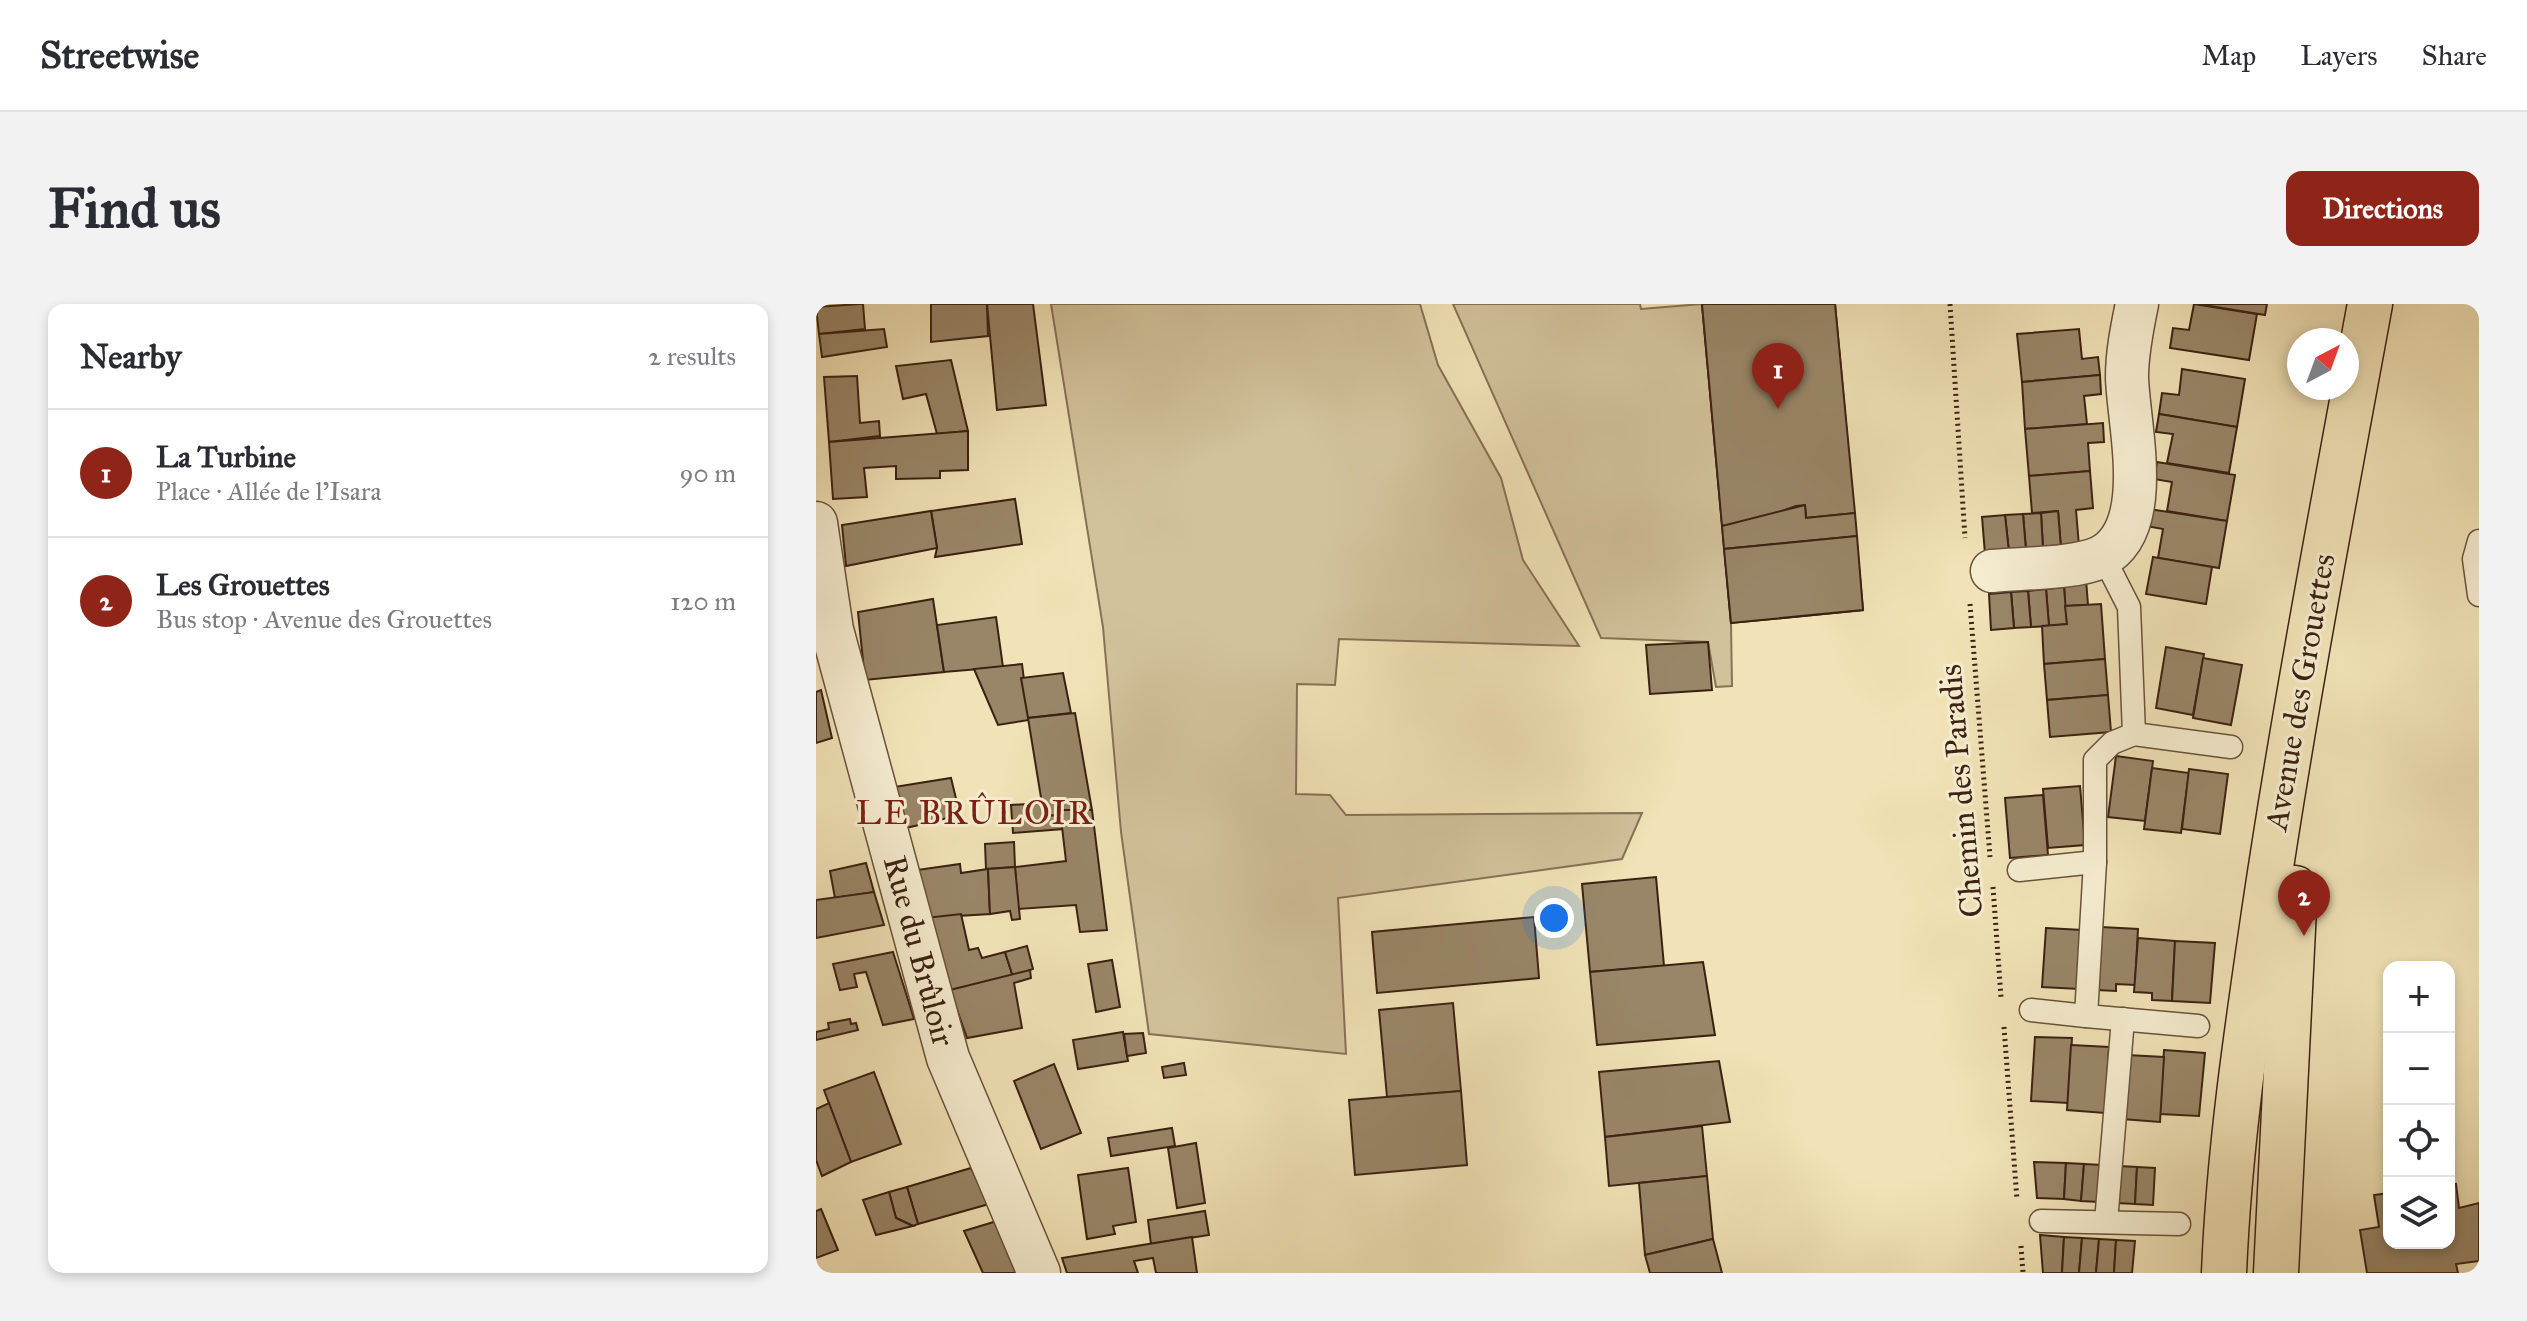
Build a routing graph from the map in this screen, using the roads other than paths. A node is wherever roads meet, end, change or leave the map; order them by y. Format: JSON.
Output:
{"nodes":[{"id":1,"x":2137,"y":304,"type":"edge"},
{"id":2,"x":2370,"y":304,"type":"edge"},
{"id":3,"x":2398,"y":304,"type":"edge"},
{"id":4,"x":816,"y":523,"type":"edge"},
{"id":5,"x":2479,"y":541,"type":"edge"},
{"id":6,"x":2103,"y":556,"type":"junction"},
{"id":7,"x":1975,"y":567,"type":"road end"},
{"id":8,"x":2479,"y":595,"type":"edge"},
{"id":9,"x":2134,"y":734,"type":"junction"},
{"id":10,"x":2231,"y":747,"type":"dead end"},
{"id":11,"x":2095,"y":862,"type":"junction"},
{"id":12,"x":2019,"y":870,"type":"dead end"},
{"id":13,"x":2031,"y":1010,"type":"dead end"},
{"id":14,"x":2086,"y":1016,"type":"junction"},
{"id":15,"x":2123,"y":1019,"type":"junction"},
{"id":16,"x":2198,"y":1026,"type":"dead end"},
{"id":17,"x":2041,"y":1221,"type":"dead end"},
{"id":18,"x":2106,"y":1222,"type":"junction"},
{"id":19,"x":2179,"y":1224,"type":"dead end"},
{"id":20,"x":1039,"y":1273,"type":"edge"},
{"id":21,"x":2224,"y":1273,"type":"edge"},
{"id":22,"x":2276,"y":1273,"type":"edge"}],
"edges":[{"from":1,"to":6,"type":"street"},
{"from":2,"to":21,"type":"main road","name":"Avenue des Grouettes"},
{"from":3,"to":22,"type":"main road","name":"Avenue des Grouettes"},
{"from":4,"to":20,"type":"street","name":"Rue du Brûloir"},
{"from":5,"to":8,"type":"lane"},
{"from":6,"to":7,"type":"street"},
{"from":6,"to":9,"type":"lane"},
{"from":9,"to":10,"type":"lane"},
{"from":9,"to":11,"type":"lane"},
{"from":11,"to":12,"type":"lane"},
{"from":11,"to":14,"type":"lane"},
{"from":13,"to":14,"type":"lane"},
{"from":14,"to":15,"type":"lane"},
{"from":15,"to":16,"type":"lane"},
{"from":15,"to":18,"type":"lane"},
{"from":17,"to":18,"type":"lane"},
{"from":18,"to":19,"type":"lane"}]}
